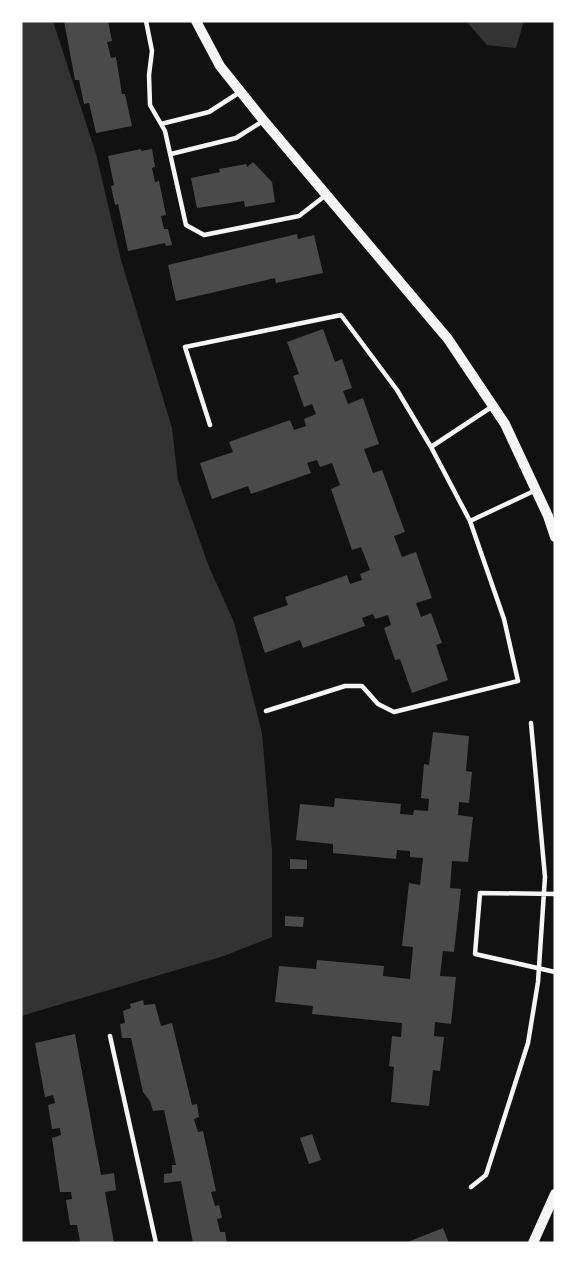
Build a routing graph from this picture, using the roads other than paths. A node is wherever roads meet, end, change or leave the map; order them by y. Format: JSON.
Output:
{"nodes":[{"id":1,"x":146,"y":21,"type":"edge"},
{"id":2,"x":196,"y":21,"type":"edge"},
{"id":3,"x":240,"y":92,"type":"junction"},
{"id":4,"x":264,"y":121,"type":"junction"},
{"id":5,"x":161,"y":124,"type":"junction"},
{"id":6,"x":171,"y":154,"type":"junction"},
{"id":7,"x":326,"y":195,"type":"junction"},
{"id":8,"x":493,"y":406,"type":"junction"},
{"id":9,"x":210,"y":425,"type":"dead end"},
{"id":10,"x":431,"y":447,"type":"junction"},
{"id":11,"x":536,"y":490,"type":"junction"},
{"id":12,"x":470,"y":520,"type":"junction"},
{"id":13,"x":555,"y":537,"type":"edge"},
{"id":14,"x":266,"y":711,"type":"dead end"},
{"id":15,"x":531,"y":723,"type":"dead end"},
{"id":16,"x":543,"y":894,"type":"junction"},
{"id":17,"x":555,"y":894,"type":"edge"},
{"id":18,"x":538,"y":969,"type":"junction"},
{"id":19,"x":555,"y":972,"type":"edge"},
{"id":20,"x":110,"y":1036,"type":"dead end"},
{"id":21,"x":471,"y":1187,"type":"dead end"},
{"id":22,"x":555,"y":1194,"type":"edge"},
{"id":23,"x":156,"y":1243,"type":"edge"},
{"id":24,"x":533,"y":1243,"type":"edge"}],
"edges":[{"from":1,"to":5,"type":"lane"},
{"from":2,"to":3,"type":"street"},
{"from":3,"to":4,"type":"street"},
{"from":3,"to":5,"type":"lane"},
{"from":4,"to":6,"type":"lane"},
{"from":4,"to":7,"type":"street"},
{"from":5,"to":6,"type":"lane"},
{"from":6,"to":7,"type":"lane"},
{"from":7,"to":8,"type":"street"},
{"from":8,"to":10,"type":"lane"},
{"from":8,"to":11,"type":"street"},
{"from":9,"to":10,"type":"lane"},
{"from":10,"to":12,"type":"lane"},
{"from":11,"to":12,"type":"lane"},
{"from":11,"to":13,"type":"street"},
{"from":12,"to":14,"type":"lane"},
{"from":15,"to":16,"type":"lane"},
{"from":16,"to":17,"type":"lane"},
{"from":16,"to":18,"type":"lane"},
{"from":16,"to":18,"type":"lane"},
{"from":18,"to":19,"type":"lane"},
{"from":18,"to":21,"type":"lane"},
{"from":20,"to":23,"type":"lane"},
{"from":22,"to":24,"type":"street"}]}
